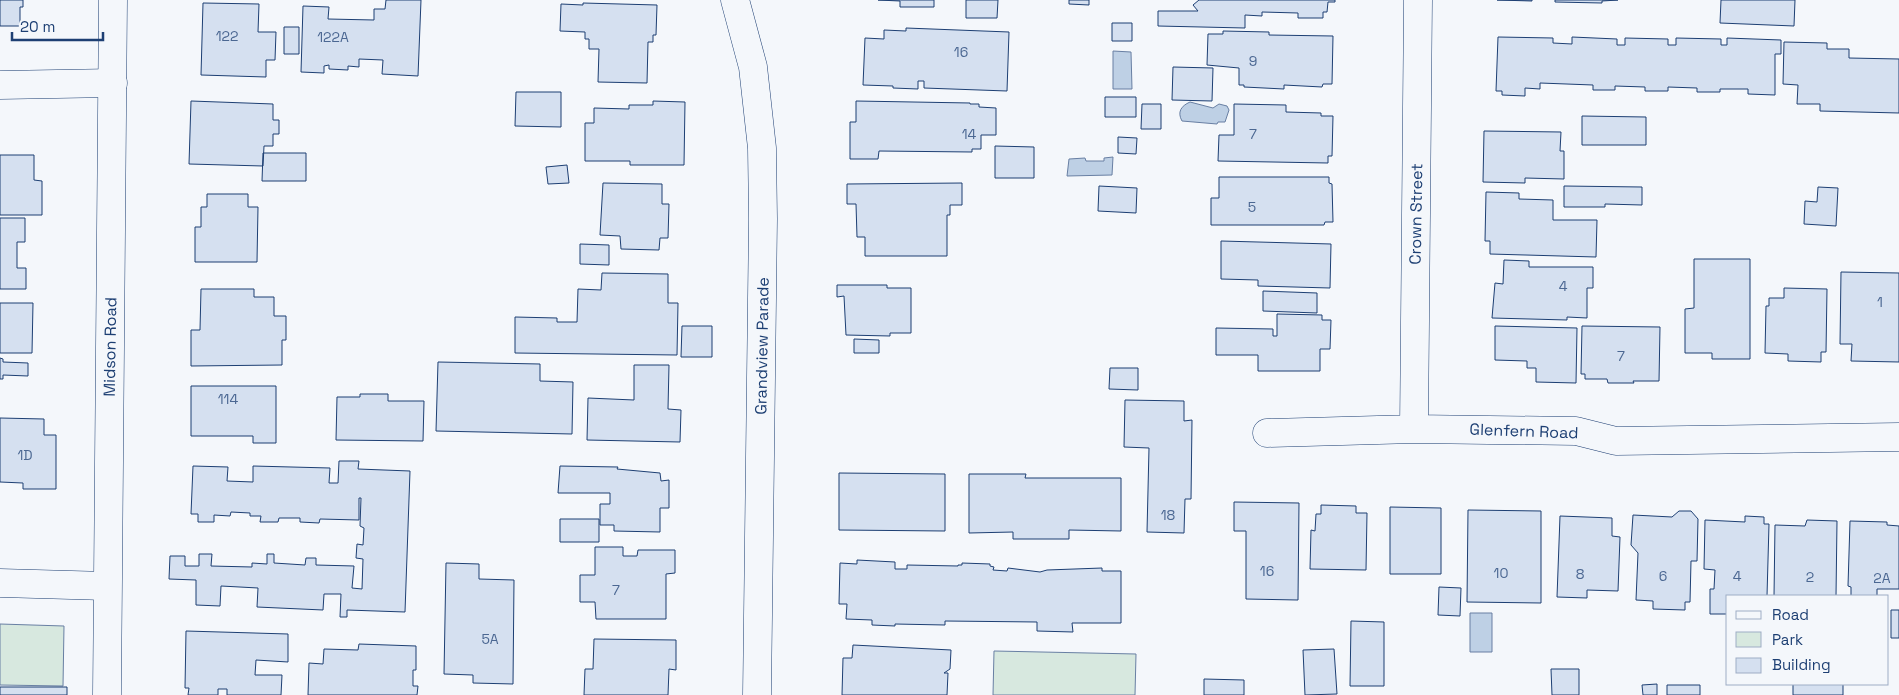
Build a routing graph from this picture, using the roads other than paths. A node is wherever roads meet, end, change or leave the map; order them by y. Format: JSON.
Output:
{"nodes":[{"id":1,"x":113,"y":0,"type":"edge"},
{"id":2,"x":735,"y":0,"type":"edge"},
{"id":3,"x":1418,"y":0,"type":"edge"},
{"id":4,"x":113,"y":83,"type":"junction"},
{"id":5,"x":0,"y":84,"type":"edge"},
{"id":6,"x":1414,"y":429,"type":"junction"},
{"id":7,"x":1267,"y":433,"type":"dead end"},
{"id":8,"x":1899,"y":437,"type":"edge"},
{"id":9,"x":0,"y":583,"type":"edge"},
{"id":10,"x":107,"y":586,"type":"junction"},
{"id":11,"x":107,"y":695,"type":"edge"},
{"id":12,"x":757,"y":695,"type":"edge"}],
"edges":[{"from":1,"to":4,"type":"street","name":"Midson Road"},
{"from":2,"to":12,"type":"street","name":"Grandview Parade"},
{"from":3,"to":6,"type":"street","name":"Crown Street"},
{"from":4,"to":5,"type":"street"},
{"from":4,"to":10,"type":"street","name":"Midson Road"},
{"from":6,"to":7,"type":"street","name":"Glenfern Road"},
{"from":6,"to":8,"type":"street","name":"Glenfern Road"},
{"from":9,"to":10,"type":"street"},
{"from":10,"to":11,"type":"street","name":"Midson Road"}]}
